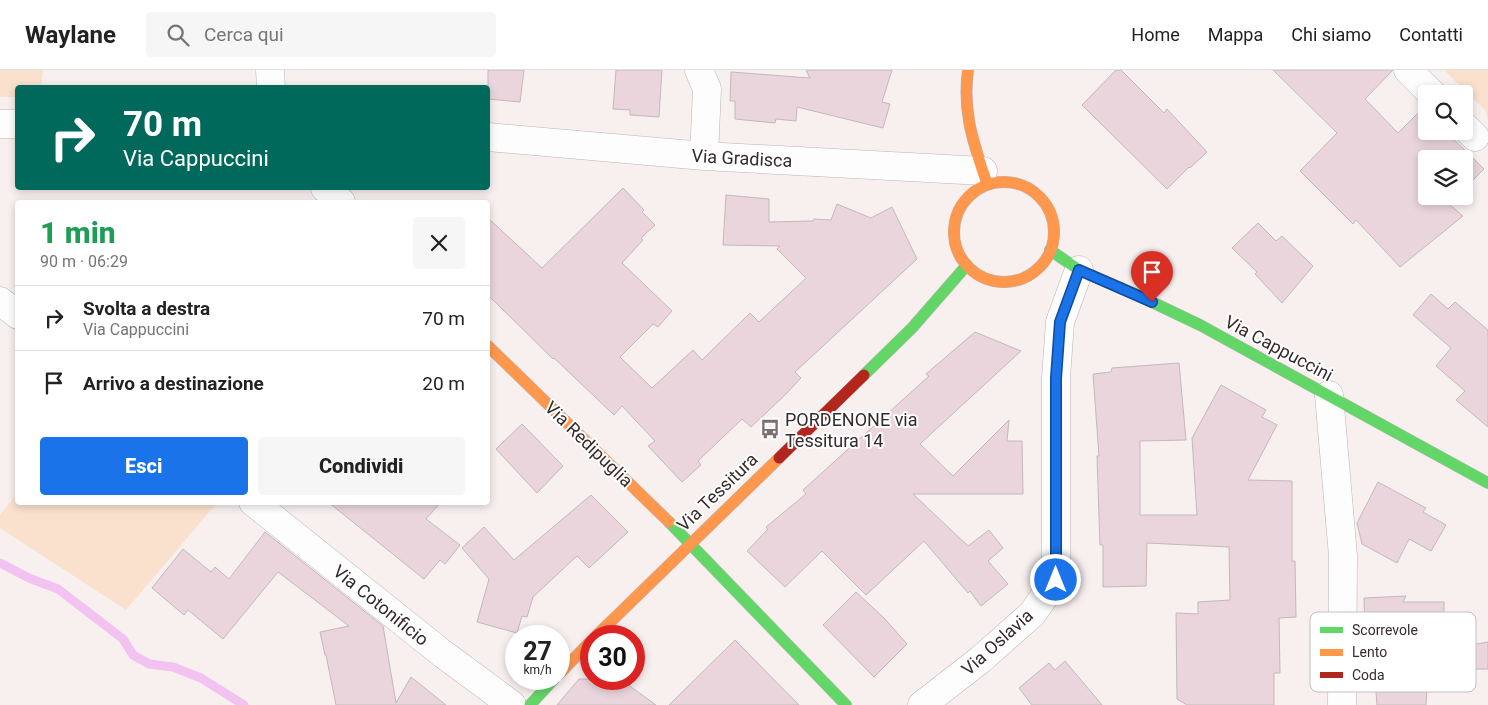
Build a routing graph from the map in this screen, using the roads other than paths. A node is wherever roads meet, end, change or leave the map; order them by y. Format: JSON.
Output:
{"nodes":[{"id":1,"x":270,"y":70,"type":"edge"},
{"id":2,"x":699,"y":70,"type":"edge"},
{"id":3,"x":968,"y":70,"type":"edge"},
{"id":4,"x":1408,"y":70,"type":"edge"},
{"id":5,"x":271,"y":85,"type":"edge"},
{"id":6,"x":1423,"y":85,"type":"edge"},
{"id":7,"x":0,"y":124,"type":"edge"},
{"id":8,"x":15,"y":124,"type":"edge"},
{"id":9,"x":490,"y":137,"type":"edge"},
{"id":10,"x":704,"y":156,"type":"junction"},
{"id":11,"x":985,"y":178,"type":"junction"},
{"id":12,"x":327,"y":190,"type":"edge"},
{"id":13,"x":339,"y":200,"type":"edge"},
{"id":14,"x":1050,"y":250,"type":"junction"},
{"id":15,"x":966,"y":265,"type":"junction"},
{"id":16,"x":1079,"y":270,"type":"junction"},
{"id":17,"x":0,"y":301,"type":"edge"},
{"id":18,"x":15,"y":313,"type":"edge"},
{"id":19,"x":490,"y":348,"type":"edge"},
{"id":20,"x":1330,"y":395,"type":"junction"},
{"id":21,"x":1488,"y":483,"type":"edge"},
{"id":22,"x":257,"y":505,"type":"edge"},
{"id":23,"x":690,"y":543,"type":"junction"},
{"id":24,"x":1343,"y":612,"type":"edge"},
{"id":25,"x":607,"y":625,"type":"edge"},
{"id":26,"x":580,"y":652,"type":"edge"},
{"id":27,"x":570,"y":662,"type":"edge"},
{"id":28,"x":544,"y":690,"type":"edge"},
{"id":29,"x":1342,"y":692,"type":"edge"},
{"id":30,"x":512,"y":705,"type":"edge"},
{"id":31,"x":530,"y":705,"type":"edge"},
{"id":32,"x":846,"y":705,"type":"edge"},
{"id":33,"x":922,"y":705,"type":"edge"},
{"id":34,"x":1342,"y":705,"type":"edge"}],
"edges":[{"from":1,"to":5,"type":"street"},
{"from":2,"to":10,"type":"street"},
{"from":3,"to":11,"type":"main road"},
{"from":4,"to":6,"type":"street"},
{"from":7,"to":8,"type":"street"},
{"from":9,"to":10,"type":"street","name":"Via Gradisca"},
{"from":10,"to":11,"type":"street","name":"Via Gradisca"},
{"from":11,"to":14,"type":"main road"},
{"from":11,"to":15,"type":"main road"},
{"from":12,"to":13,"type":"street"},
{"from":14,"to":15,"type":"main road"},
{"from":14,"to":16,"type":"main road","name":"Via Cappuccini"},
{"from":15,"to":23,"type":"main road","name":"Via Tessitura"},
{"from":16,"to":20,"type":"main road","name":"Via Cappuccini"},
{"from":16,"to":33,"type":"street","name":"Via Oslavia"},
{"from":17,"to":18,"type":"street"},
{"from":19,"to":23,"type":"main road","name":"Via Redipuglia"},
{"from":20,"to":21,"type":"main road","name":"Via Cappuccini"},
{"from":20,"to":24,"type":"street"},
{"from":22,"to":30,"type":"street","name":"Via Cotonificio"},
{"from":23,"to":25,"type":"main road","name":"Via Tessitura"},
{"from":23,"to":32,"type":"main road"},
{"from":26,"to":27,"type":"main road"},
{"from":28,"to":31,"type":"main road"},
{"from":29,"to":34,"type":"street"}]}
